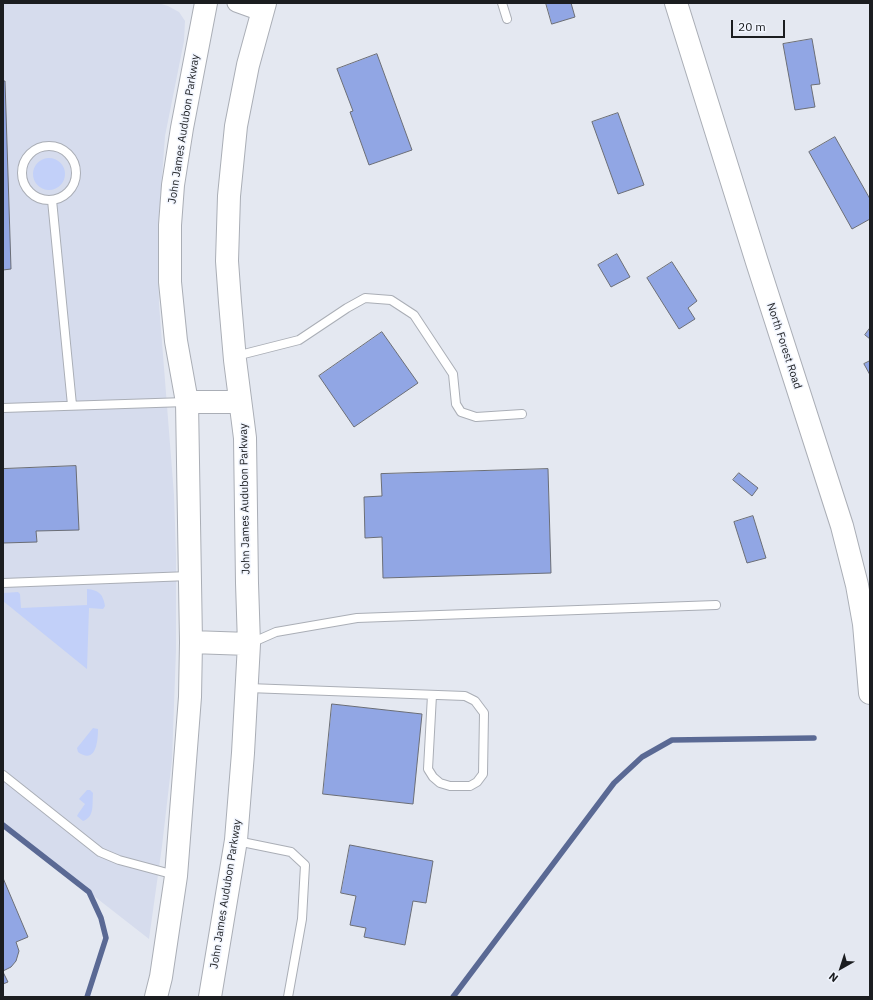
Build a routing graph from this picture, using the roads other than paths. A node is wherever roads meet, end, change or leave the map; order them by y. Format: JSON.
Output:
{"nodes":[{"id":1,"x":206,"y":3,"type":"edge"},
{"id":2,"x":236,"y":3,"type":"edge"},
{"id":3,"x":502,"y":3,"type":"edge"},
{"id":4,"x":676,"y":3,"type":"edge"},
{"id":5,"x":263,"y":7,"type":"edge"},
{"id":6,"x":507,"y":19,"type":"dead end"},
{"id":7,"x":52,"y":200,"type":"junction"},
{"id":8,"x":235,"y":356,"type":"junction"},
{"id":9,"x":187,"y":402,"type":"junction"},
{"id":10,"x":240,"y":402,"type":"junction"},
{"id":11,"x":72,"y":405,"type":"junction"},
{"id":12,"x":3,"y":408,"type":"edge"},
{"id":13,"x":522,"y":414,"type":"dead end"},
{"id":14,"x":191,"y":576,"type":"junction"},
{"id":15,"x":3,"y":584,"type":"edge"},
{"id":16,"x":716,"y":605,"type":"dead end"},
{"id":17,"x":191,"y":642,"type":"junction"},
{"id":18,"x":249,"y":644,"type":"junction"},
{"id":19,"x":247,"y":688,"type":"junction"},
{"id":20,"x":870,"y":693,"type":"edge"},
{"id":21,"x":432,"y":695,"type":"junction"},
{"id":22,"x":3,"y":774,"type":"edge"},
{"id":23,"x":236,"y":840,"type":"junction"},
{"id":24,"x":176,"y":876,"type":"junction"},
{"id":25,"x":156,"y":997,"type":"edge"},
{"id":26,"x":210,"y":997,"type":"edge"},
{"id":27,"x":288,"y":997,"type":"edge"}],
"edges":[{"from":1,"to":9,"type":"main road","name":"John James Audubon Parkway"},
{"from":2,"to":5,"type":"street"},
{"from":3,"to":6,"type":"lane"},
{"from":4,"to":20,"type":"main road","name":"North Forest Road"},
{"from":5,"to":8,"type":"main road","name":"John James Audubon Parkway"},
{"from":7,"to":7,"type":"lane"},
{"from":7,"to":11,"type":"lane"},
{"from":8,"to":10,"type":"main road","name":"John James Audubon Parkway"},
{"from":8,"to":13,"type":"lane"},
{"from":9,"to":10,"type":"main road"},
{"from":9,"to":11,"type":"lane"},
{"from":9,"to":14,"type":"main road","name":"John James Audubon Parkway"},
{"from":10,"to":18,"type":"main road","name":"John James Audubon Parkway"},
{"from":11,"to":12,"type":"lane"},
{"from":14,"to":15,"type":"lane"},
{"from":14,"to":17,"type":"main road","name":"John James Audubon Parkway"},
{"from":16,"to":18,"type":"lane"},
{"from":17,"to":18,"type":"main road"},
{"from":17,"to":24,"type":"main road","name":"John James Audubon Parkway"},
{"from":18,"to":19,"type":"main road","name":"John James Audubon Parkway"},
{"from":19,"to":21,"type":"lane"},
{"from":19,"to":23,"type":"main road","name":"John James Audubon Parkway"},
{"from":21,"to":21,"type":"lane"},
{"from":22,"to":24,"type":"lane"},
{"from":23,"to":26,"type":"main road","name":"John James Audubon Parkway"},
{"from":23,"to":27,"type":"lane"},
{"from":24,"to":25,"type":"main road","name":"John James Audubon Parkway"}]}
